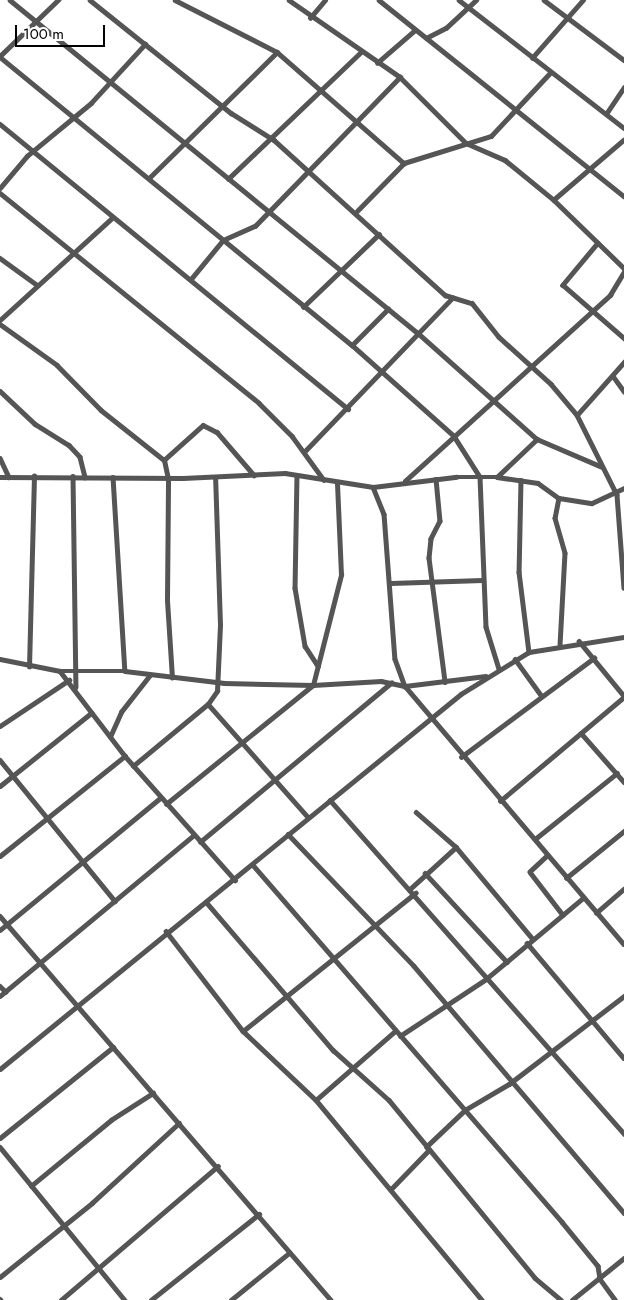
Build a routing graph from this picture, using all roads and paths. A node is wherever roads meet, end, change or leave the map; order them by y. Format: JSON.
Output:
{"nodes":[{"id":1,"x":10,"y":0,"type":"edge"},
{"id":2,"x":58,"y":0,"type":"edge"},
{"id":3,"x":90,"y":0,"type":"edge"},
{"id":4,"x":175,"y":0,"type":"edge"},
{"id":5,"x":289,"y":0,"type":"edge"},
{"id":6,"x":325,"y":0,"type":"edge"},
{"id":7,"x":379,"y":0,"type":"edge"},
{"id":8,"x":459,"y":0,"type":"edge"},
{"id":9,"x":476,"y":0,"type":"edge"},
{"id":10,"x":544,"y":0,"type":"edge"},
{"id":11,"x":583,"y":0,"type":"edge"},
{"id":12,"x":469,"y":8,"type":"junction"},
{"id":13,"x":310,"y":18,"type":"junction"},
{"id":14,"x":568,"y":19,"type":"junction"},
{"id":15,"x":34,"y":20,"type":"junction"},
{"id":16,"x":415,"y":30,"type":"junction"},
{"id":17,"x":426,"y":38,"type":"junction"},
{"id":18,"x":145,"y":44,"type":"junction"},
{"id":19,"x":277,"y":52,"type":"junction"},
{"id":20,"x":361,"y":52,"type":"junction"},
{"id":21,"x":0,"y":57,"type":"edge"},
{"id":22,"x":532,"y":58,"type":"junction"},
{"id":23,"x":624,"y":60,"type":"edge"},
{"id":24,"x":377,"y":63,"type":"junction"},
{"id":25,"x":550,"y":73,"type":"junction"},
{"id":26,"x":400,"y":77,"type":"junction"},
{"id":27,"x":109,"y":83,"type":"junction"},
{"id":28,"x":624,"y":87,"type":"edge"},
{"id":29,"x":320,"y":93,"type":"junction"},
{"id":30,"x":221,"y":104,"type":"junction"},
{"id":31,"x":517,"y":111,"type":"junction"},
{"id":32,"x":606,"y":114,"type":"junction"},
{"id":33,"x":75,"y":119,"type":"junction"},
{"id":34,"x":0,"y":124,"type":"edge"},
{"id":35,"x":356,"y":125,"type":"junction"},
{"id":36,"x":624,"y":128,"type":"edge"},
{"id":37,"x":274,"y":140,"type":"junction"},
{"id":38,"x":624,"y":140,"type":"edge"},
{"id":39,"x":184,"y":142,"type":"junction"},
{"id":40,"x":466,"y":143,"type":"junction"},
{"id":41,"x":33,"y":151,"type":"junction"},
{"id":42,"x":404,"y":163,"type":"junction"},
{"id":43,"x":590,"y":169,"type":"junction"},
{"id":44,"x":310,"y":171,"type":"junction"},
{"id":45,"x":150,"y":177,"type":"junction"},
{"id":46,"x":228,"y":179,"type":"junction"},
{"id":47,"x":0,"y":188,"type":"edge"},
{"id":48,"x":0,"y":193,"type":"edge"},
{"id":49,"x":624,"y":196,"type":"edge"},
{"id":50,"x":554,"y":200,"type":"junction"},
{"id":51,"x":269,"y":210,"type":"junction"},
{"id":52,"x":357,"y":211,"type":"junction"},
{"id":53,"x":112,"y":218,"type":"junction"},
{"id":54,"x":379,"y":234,"type":"junction"},
{"id":55,"x":223,"y":240,"type":"junction"},
{"id":56,"x":598,"y":243,"type":"junction"},
{"id":57,"x":73,"y":253,"type":"junction"},
{"id":58,"x":0,"y":258,"type":"edge"},
{"id":59,"x":624,"y":268,"type":"edge"},
{"id":60,"x":342,"y":271,"type":"junction"},
{"id":61,"x":624,"y":272,"type":"edge"},
{"id":62,"x":191,"y":279,"type":"junction"},
{"id":63,"x":37,"y":285,"type":"junction"},
{"id":64,"x":452,"y":298,"type":"junction"},
{"id":65,"x":303,"y":307,"type":"junction"},
{"id":66,"x":388,"y":309,"type":"junction"},
{"id":67,"x":591,"y":313,"type":"junction"},
{"id":68,"x":0,"y":320,"type":"edge"},
{"id":69,"x":0,"y":324,"type":"edge"},
{"id":70,"x":419,"y":334,"type":"junction"},
{"id":71,"x":624,"y":338,"type":"edge"},
{"id":72,"x":352,"y":345,"type":"junction"},
{"id":73,"x":624,"y":362,"type":"edge"},
{"id":74,"x":532,"y":366,"type":"junction"},
{"id":75,"x":383,"y":373,"type":"junction"},
{"id":76,"x":613,"y":376,"type":"junction"},
{"id":77,"x":0,"y":391,"type":"edge"},
{"id":78,"x":624,"y":391,"type":"edge"},
{"id":79,"x":492,"y":400,"type":"junction"},
{"id":80,"x":348,"y":409,"type":"junction"},
{"id":81,"x":577,"y":415,"type":"junction"},
{"id":82,"x":454,"y":436,"type":"junction"},
{"id":83,"x":537,"y":439,"type":"junction"},
{"id":84,"x":304,"y":452,"type":"junction"},
{"id":85,"x":0,"y":458,"type":"edge"},
{"id":86,"x":164,"y":460,"type":"junction"},
{"id":87,"x":600,"y":466,"type":"junction"},
{"id":88,"x":254,"y":475,"type":"junction"},
{"id":89,"x":297,"y":475,"type":"junction"},
{"id":90,"x":34,"y":476,"type":"junction"},
{"id":91,"x":73,"y":476,"type":"junction"},
{"id":92,"x":0,"y":477,"type":"edge"},
{"id":93,"x":9,"y":477,"type":"junction"},
{"id":94,"x":85,"y":477,"type":"junction"},
{"id":95,"x":113,"y":477,"type":"junction"},
{"id":96,"x":480,"y":477,"type":"junction"},
{"id":97,"x":497,"y":477,"type":"junction"},
{"id":98,"x":215,"y":478,"type":"junction"},
{"id":99,"x":168,"y":479,"type":"junction"},
{"id":100,"x":436,"y":479,"type":"junction"},
{"id":101,"x":521,"y":480,"type":"junction"},
{"id":102,"x":325,"y":481,"type":"junction"},
{"id":103,"x":404,"y":482,"type":"junction"},
{"id":104,"x":337,"y":484,"type":"junction"},
{"id":105,"x":373,"y":487,"type":"junction"},
{"id":106,"x":624,"y":488,"type":"edge"},
{"id":107,"x":615,"y":491,"type":"junction"},
{"id":108,"x":559,"y":498,"type":"junction"},
{"id":109,"x":623,"y":556,"type":"edge"},
{"id":110,"x":482,"y":580,"type":"junction"},
{"id":111,"x":391,"y":583,"type":"junction"},
{"id":112,"x":431,"y":583,"type":"junction"},
{"id":113,"x":624,"y":588,"type":"edge"},
{"id":114,"x":624,"y":637,"type":"edge"},
{"id":115,"x":579,"y":641,"type":"junction"},
{"id":116,"x":560,"y":644,"type":"junction"},
{"id":117,"x":529,"y":652,"type":"junction"},
{"id":118,"x":594,"y":658,"type":"junction"},
{"id":119,"x":0,"y":659,"type":"edge"},
{"id":120,"x":515,"y":659,"type":"junction"},
{"id":121,"x":318,"y":666,"type":"junction"},
{"id":122,"x":29,"y":667,"type":"junction"},
{"id":123,"x":499,"y":669,"type":"junction"},
{"id":124,"x":60,"y":671,"type":"junction"},
{"id":125,"x":125,"y":671,"type":"junction"},
{"id":126,"x":76,"y":673,"type":"junction"},
{"id":127,"x":150,"y":675,"type":"junction"},
{"id":128,"x":487,"y":676,"type":"junction"},
{"id":129,"x":172,"y":678,"type":"junction"},
{"id":130,"x":69,"y":680,"type":"junction"},
{"id":131,"x":217,"y":682,"type":"junction"},
{"id":132,"x":446,"y":682,"type":"junction"},
{"id":133,"x":391,"y":684,"type":"junction"},
{"id":134,"x":312,"y":685,"type":"junction"},
{"id":135,"x":405,"y":686,"type":"junction"},
{"id":136,"x":76,"y":688,"type":"junction"},
{"id":137,"x":541,"y":695,"type":"junction"},
{"id":138,"x":624,"y":697,"type":"edge"},
{"id":139,"x":208,"y":704,"type":"junction"},
{"id":140,"x":91,"y":713,"type":"junction"},
{"id":141,"x":431,"y":718,"type":"junction"},
{"id":142,"x":0,"y":726,"type":"edge"},
{"id":143,"x":581,"y":733,"type":"junction"},
{"id":144,"x":110,"y":737,"type":"junction"},
{"id":145,"x":244,"y":743,"type":"junction"},
{"id":146,"x":125,"y":756,"type":"junction"},
{"id":147,"x":461,"y":757,"type":"junction"},
{"id":148,"x":0,"y":760,"type":"edge"},
{"id":149,"x":133,"y":766,"type":"junction"},
{"id":150,"x":617,"y":773,"type":"junction"},
{"id":151,"x":13,"y":776,"type":"junction"},
{"id":152,"x":275,"y":779,"type":"junction"},
{"id":153,"x":624,"y":782,"type":"edge"},
{"id":154,"x":0,"y":786,"type":"edge"},
{"id":155,"x":160,"y":798,"type":"junction"},
{"id":156,"x":330,"y":800,"type":"junction"},
{"id":157,"x":500,"y":801,"type":"junction"},
{"id":158,"x":166,"y":804,"type":"junction"},
{"id":159,"x":416,"y":812,"type":"dead end"},
{"id":160,"x":308,"y":817,"type":"junction"},
{"id":161,"x":48,"y":818,"type":"junction"},
{"id":162,"x":624,"y":830,"type":"edge"},
{"id":163,"x":288,"y":834,"type":"junction"},
{"id":164,"x":194,"y":835,"type":"junction"},
{"id":165,"x":535,"y":839,"type":"junction"},
{"id":166,"x":200,"y":842,"type":"junction"},
{"id":167,"x":456,"y":847,"type":"junction"},
{"id":168,"x":0,"y":856,"type":"edge"},
{"id":169,"x":548,"y":856,"type":"junction"},
{"id":170,"x":82,"y":862,"type":"junction"},
{"id":171,"x":253,"y":865,"type":"junction"},
{"id":172,"x":426,"y":873,"type":"junction"},
{"id":173,"x":566,"y":878,"type":"junction"},
{"id":174,"x":235,"y":880,"type":"junction"},
{"id":175,"x":624,"y":890,"type":"edge"},
{"id":176,"x":412,"y":891,"type":"junction"},
{"id":177,"x":583,"y":898,"type":"junction"},
{"id":178,"x":115,"y":901,"type":"junction"},
{"id":179,"x":208,"y":903,"type":"junction"},
{"id":180,"x":596,"y":913,"type":"junction"},
{"id":181,"x":563,"y":915,"type":"junction"},
{"id":182,"x":0,"y":916,"type":"edge"},
{"id":183,"x":8,"y":925,"type":"junction"},
{"id":184,"x":374,"y":927,"type":"junction"},
{"id":185,"x":0,"y":930,"type":"edge"},
{"id":186,"x":166,"y":931,"type":"junction"},
{"id":187,"x":532,"y":938,"type":"junction"},
{"id":188,"x":623,"y":942,"type":"edge"},
{"id":189,"x":527,"y":943,"type":"junction"},
{"id":190,"x":333,"y":958,"type":"junction"},
{"id":191,"x":507,"y":962,"type":"junction"},
{"id":192,"x":40,"y":963,"type":"junction"},
{"id":193,"x":486,"y":979,"type":"junction"},
{"id":194,"x":0,"y":986,"type":"edge"},
{"id":195,"x":6,"y":992,"type":"junction"},
{"id":196,"x":287,"y":995,"type":"junction"},
{"id":197,"x":0,"y":996,"type":"edge"},
{"id":198,"x":624,"y":996,"type":"edge"},
{"id":199,"x":76,"y":1006,"type":"junction"},
{"id":200,"x":446,"y":1006,"type":"junction"},
{"id":201,"x":592,"y":1022,"type":"junction"},
{"id":202,"x":244,"y":1031,"type":"junction"},
{"id":203,"x":395,"y":1031,"type":"junction"},
{"id":204,"x":400,"y":1036,"type":"junction"},
{"id":205,"x":113,"y":1047,"type":"junction"},
{"id":206,"x":551,"y":1053,"type":"junction"},
{"id":207,"x":624,"y":1058,"type":"edge"},
{"id":208,"x":356,"y":1067,"type":"junction"},
{"id":209,"x":0,"y":1069,"type":"edge"},
{"id":210,"x":510,"y":1084,"type":"junction"},
{"id":211,"x":153,"y":1093,"type":"junction"},
{"id":212,"x":316,"y":1100,"type":"junction"},
{"id":213,"x":465,"y":1110,"type":"junction"},
{"id":214,"x":179,"y":1123,"type":"junction"},
{"id":215,"x":624,"y":1134,"type":"edge"},
{"id":216,"x":0,"y":1138,"type":"edge"},
{"id":217,"x":0,"y":1147,"type":"edge"},
{"id":218,"x":427,"y":1149,"type":"junction"},
{"id":219,"x":218,"y":1166,"type":"junction"},
{"id":220,"x":31,"y":1186,"type":"junction"},
{"id":221,"x":392,"y":1188,"type":"junction"},
{"id":222,"x":624,"y":1213,"type":"edge"},
{"id":223,"x":259,"y":1214,"type":"junction"},
{"id":224,"x":62,"y":1224,"type":"junction"},
{"id":225,"x":289,"y":1253,"type":"junction"},
{"id":226,"x":624,"y":1258,"type":"edge"},
{"id":227,"x":98,"y":1266,"type":"junction"},
{"id":228,"x":0,"y":1277,"type":"edge"},
{"id":229,"x":600,"y":1279,"type":"junction"},
{"id":230,"x":329,"y":1298,"type":"edge"},
{"id":231,"x":61,"y":1300,"type":"edge"},
{"id":232,"x":125,"y":1300,"type":"edge"},
{"id":233,"x":151,"y":1300,"type":"edge"},
{"id":234,"x":231,"y":1300,"type":"edge"},
{"id":235,"x":321,"y":1300,"type":"edge"},
{"id":236,"x":482,"y":1300,"type":"edge"},
{"id":237,"x":561,"y":1300,"type":"edge"},
{"id":238,"x":572,"y":1300,"type":"edge"},
{"id":239,"x":615,"y":1300,"type":"edge"}],
"edges":[{"from":1,"to":15,"type":"street"},
{"from":2,"to":15,"type":"street"},
{"from":3,"to":18,"type":"street"},
{"from":4,"to":19,"type":"street"},
{"from":5,"to":13,"type":"street"},
{"from":6,"to":13,"type":"street"},
{"from":7,"to":16,"type":"street"},
{"from":8,"to":12,"type":"street"},
{"from":9,"to":12,"type":"street"},
{"from":10,"to":14,"type":"street"},
{"from":11,"to":14,"type":"street"},
{"from":12,"to":17,"type":"street"},
{"from":12,"to":22,"type":"street"},
{"from":13,"to":20,"type":"street"},
{"from":14,"to":22,"type":"street"},
{"from":14,"to":23,"type":"street"},
{"from":15,"to":21,"type":"street"},
{"from":15,"to":27,"type":"street"},
{"from":16,"to":17,"type":"street"},
{"from":16,"to":24,"type":"street"},
{"from":17,"to":31,"type":"street"},
{"from":18,"to":27,"type":"street"},
{"from":18,"to":30,"type":"street"},
{"from":19,"to":29,"type":"street"},
{"from":19,"to":30,"type":"street"},
{"from":20,"to":24,"type":"street"},
{"from":20,"to":29,"type":"street"},
{"from":21,"to":33,"type":"street"},
{"from":22,"to":25,"type":"street"},
{"from":24,"to":26,"type":"street"},
{"from":25,"to":31,"type":"street"},
{"from":25,"to":32,"type":"street"},
{"from":26,"to":35,"type":"street"},
{"from":26,"to":40,"type":"street"},
{"from":27,"to":33,"type":"street"},
{"from":27,"to":39,"type":"street"},
{"from":28,"to":32,"type":"street"},
{"from":29,"to":35,"type":"street"},
{"from":29,"to":37,"type":"street"},
{"from":30,"to":37,"type":"street"},
{"from":30,"to":39,"type":"street"},
{"from":31,"to":40,"type":"street"},
{"from":31,"to":43,"type":"street"},
{"from":32,"to":36,"type":"street"},
{"from":33,"to":41,"type":"street"},
{"from":33,"to":45,"type":"street"},
{"from":34,"to":41,"type":"street"},
{"from":35,"to":42,"type":"street"},
{"from":35,"to":44,"type":"street"},
{"from":37,"to":44,"type":"street"},
{"from":37,"to":46,"type":"street"},
{"from":38,"to":43,"type":"street"},
{"from":39,"to":45,"type":"street"},
{"from":39,"to":46,"type":"street"},
{"from":40,"to":42,"type":"street"},
{"from":40,"to":50,"type":"street"},
{"from":41,"to":47,"type":"street"},
{"from":41,"to":53,"type":"street"},
{"from":42,"to":52,"type":"street"},
{"from":43,"to":49,"type":"street"},
{"from":43,"to":50,"type":"street"},
{"from":44,"to":51,"type":"street"},
{"from":44,"to":52,"type":"street"},
{"from":45,"to":55,"type":"street"},
{"from":46,"to":51,"type":"street"},
{"from":48,"to":57,"type":"street"},
{"from":50,"to":56,"type":"street"},
{"from":51,"to":55,"type":"street"},
{"from":51,"to":60,"type":"street"},
{"from":52,"to":54,"type":"street"},
{"from":53,"to":57,"type":"street"},
{"from":53,"to":62,"type":"street"},
{"from":54,"to":60,"type":"street"},
{"from":54,"to":64,"type":"street"},
{"from":55,"to":62,"type":"street"},
{"from":55,"to":65,"type":"street"},
{"from":56,"to":59,"type":"street"},
{"from":56,"to":67,"type":"street"},
{"from":57,"to":63,"type":"street"},
{"from":57,"to":84,"type":"street"},
{"from":58,"to":63,"type":"street"},
{"from":60,"to":65,"type":"street"},
{"from":60,"to":66,"type":"street"},
{"from":61,"to":67,"type":"street"},
{"from":62,"to":80,"type":"street"},
{"from":63,"to":68,"type":"street"},
{"from":64,"to":70,"type":"street"},
{"from":64,"to":74,"type":"street"},
{"from":65,"to":72,"type":"street"},
{"from":66,"to":70,"type":"street"},
{"from":66,"to":72,"type":"street"},
{"from":67,"to":71,"type":"street"},
{"from":67,"to":74,"type":"street"},
{"from":69,"to":86,"type":"street"},
{"from":70,"to":75,"type":"street"},
{"from":70,"to":79,"type":"street"},
{"from":72,"to":75,"type":"street"},
{"from":73,"to":76,"type":"street"},
{"from":74,"to":79,"type":"street"},
{"from":74,"to":81,"type":"street"},
{"from":75,"to":80,"type":"street"},
{"from":75,"to":82,"type":"street"},
{"from":76,"to":78,"type":"street"},
{"from":76,"to":81,"type":"street"},
{"from":77,"to":94,"type":"street"},
{"from":79,"to":82,"type":"street"},
{"from":79,"to":83,"type":"street"},
{"from":80,"to":84,"type":"street"},
{"from":81,"to":87,"type":"street"},
{"from":82,"to":96,"type":"street"},
{"from":82,"to":103,"type":"street"},
{"from":83,"to":87,"type":"street"},
{"from":83,"to":97,"type":"street"},
{"from":84,"to":102,"type":"street"},
{"from":85,"to":93,"type":"street"},
{"from":86,"to":88,"type":"street"},
{"from":86,"to":99,"type":"street"},
{"from":87,"to":107,"type":"street"},
{"from":88,"to":89,"type":"street"},
{"from":88,"to":98,"type":"street"},
{"from":89,"to":102,"type":"street"},
{"from":89,"to":121,"type":"street"},
{"from":90,"to":91,"type":"street"},
{"from":90,"to":93,"type":"street"},
{"from":90,"to":122,"type":"street"},
{"from":91,"to":94,"type":"street"},
{"from":91,"to":126,"type":"street"},
{"from":92,"to":93,"type":"street"},
{"from":94,"to":95,"type":"street"},
{"from":95,"to":99,"type":"street"},
{"from":95,"to":125,"type":"street"},
{"from":96,"to":97,"type":"street"},
{"from":96,"to":100,"type":"street"},
{"from":96,"to":110,"type":"street"},
{"from":97,"to":101,"type":"street"},
{"from":98,"to":99,"type":"street"},
{"from":98,"to":131,"type":"street"},
{"from":99,"to":129,"type":"street"},
{"from":100,"to":103,"type":"street"},
{"from":100,"to":112,"type":"street"},
{"from":101,"to":108,"type":"street"},
{"from":101,"to":117,"type":"street"},
{"from":102,"to":104,"type":"street"},
{"from":103,"to":105,"type":"street"},
{"from":104,"to":105,"type":"street"},
{"from":104,"to":121,"type":"street"},
{"from":105,"to":111,"type":"street"},
{"from":106,"to":107,"type":"street"},
{"from":107,"to":108,"type":"street"},
{"from":107,"to":109,"type":"street"},
{"from":108,"to":116,"type":"street"},
{"from":109,"to":113,"type":"street"},
{"from":110,"to":112,"type":"street"},
{"from":110,"to":123,"type":"street"},
{"from":111,"to":112,"type":"street"},
{"from":111,"to":135,"type":"street"},
{"from":112,"to":132,"type":"street"},
{"from":114,"to":115,"type":"street"},
{"from":115,"to":116,"type":"street"},
{"from":115,"to":118,"type":"street"},
{"from":116,"to":117,"type":"street"},
{"from":117,"to":120,"type":"street"},
{"from":118,"to":137,"type":"street"},
{"from":118,"to":138,"type":"street"},
{"from":119,"to":122,"type":"street"},
{"from":120,"to":123,"type":"street"},
{"from":120,"to":137,"type":"street"},
{"from":121,"to":134,"type":"street"},
{"from":122,"to":124,"type":"street"},
{"from":123,"to":128,"type":"street"},
{"from":124,"to":126,"type":"street"},
{"from":124,"to":130,"type":"street"},
{"from":125,"to":126,"type":"street"},
{"from":125,"to":127,"type":"street"},
{"from":126,"to":136,"type":"street"},
{"from":127,"to":129,"type":"street"},
{"from":127,"to":144,"type":"street"},
{"from":128,"to":132,"type":"street"},
{"from":128,"to":141,"type":"street"},
{"from":129,"to":131,"type":"street"},
{"from":130,"to":136,"type":"street"},
{"from":130,"to":142,"type":"street"},
{"from":131,"to":134,"type":"street"},
{"from":131,"to":139,"type":"street"},
{"from":132,"to":135,"type":"street"},
{"from":133,"to":134,"type":"street"},
{"from":133,"to":135,"type":"street"},
{"from":133,"to":152,"type":"street"},
{"from":134,"to":145,"type":"street"},
{"from":135,"to":141,"type":"street"},
{"from":136,"to":140,"type":"street"},
{"from":137,"to":147,"type":"street"},
{"from":138,"to":143,"type":"street"},
{"from":139,"to":145,"type":"street"},
{"from":139,"to":149,"type":"street"},
{"from":140,"to":144,"type":"street"},
{"from":140,"to":151,"type":"street"},
{"from":141,"to":147,"type":"street"},
{"from":141,"to":156,"type":"street"},
{"from":143,"to":150,"type":"street"},
{"from":143,"to":157,"type":"street"},
{"from":144,"to":146,"type":"street"},
{"from":145,"to":152,"type":"street"},
{"from":145,"to":158,"type":"street"},
{"from":146,"to":149,"type":"street"},
{"from":146,"to":161,"type":"street"},
{"from":147,"to":157,"type":"street"},
{"from":148,"to":151,"type":"street"},
{"from":149,"to":155,"type":"street"},
{"from":150,"to":153,"type":"street"},
{"from":150,"to":165,"type":"street"},
{"from":151,"to":154,"type":"street"},
{"from":151,"to":161,"type":"street"},
{"from":152,"to":160,"type":"street"},
{"from":152,"to":166,"type":"street"},
{"from":155,"to":158,"type":"street"},
{"from":155,"to":170,"type":"street"},
{"from":156,"to":160,"type":"street"},
{"from":156,"to":176,"type":"street"},
{"from":157,"to":165,"type":"street"},
{"from":158,"to":164,"type":"street"},
{"from":159,"to":167,"type":"street"},
{"from":160,"to":163,"type":"street"},
{"from":161,"to":168,"type":"street"},
{"from":161,"to":170,"type":"street"},
{"from":162,"to":173,"type":"street"},
{"from":163,"to":171,"type":"street"},
{"from":163,"to":184,"type":"street"},
{"from":164,"to":166,"type":"street"},
{"from":164,"to":178,"type":"street"},
{"from":165,"to":169,"type":"street"},
{"from":166,"to":174,"type":"street"},
{"from":167,"to":172,"type":"street"},
{"from":167,"to":187,"type":"street"},
{"from":169,"to":173,"type":"street"},
{"from":169,"to":181,"type":"street"},
{"from":170,"to":178,"type":"street"},
{"from":170,"to":183,"type":"street"},
{"from":171,"to":174,"type":"street"},
{"from":171,"to":190,"type":"street"},
{"from":172,"to":176,"type":"street"},
{"from":172,"to":191,"type":"street"},
{"from":173,"to":177,"type":"street"},
{"from":174,"to":179,"type":"street"},
{"from":175,"to":180,"type":"street"},
{"from":176,"to":184,"type":"street"},
{"from":176,"to":193,"type":"street"},
{"from":177,"to":180,"type":"street"},
{"from":177,"to":181,"type":"street"},
{"from":178,"to":192,"type":"street"},
{"from":179,"to":186,"type":"street"},
{"from":179,"to":196,"type":"street"},
{"from":180,"to":188,"type":"street"},
{"from":181,"to":187,"type":"street"},
{"from":182,"to":183,"type":"street"},
{"from":183,"to":185,"type":"street"},
{"from":183,"to":192,"type":"street"},
{"from":184,"to":190,"type":"street"},
{"from":184,"to":200,"type":"street"},
{"from":186,"to":199,"type":"street"},
{"from":186,"to":202,"type":"street"},
{"from":187,"to":189,"type":"street"},
{"from":189,"to":191,"type":"street"},
{"from":189,"to":201,"type":"street"},
{"from":190,"to":196,"type":"street"},
{"from":190,"to":203,"type":"street"},
{"from":191,"to":193,"type":"street"},
{"from":192,"to":195,"type":"street"},
{"from":192,"to":199,"type":"street"},
{"from":193,"to":200,"type":"street"},
{"from":193,"to":206,"type":"street"},
{"from":194,"to":195,"type":"street"},
{"from":195,"to":197,"type":"street"},
{"from":196,"to":202,"type":"street"},
{"from":196,"to":208,"type":"street"},
{"from":198,"to":201,"type":"street"},
{"from":199,"to":205,"type":"street"},
{"from":199,"to":209,"type":"street"},
{"from":200,"to":204,"type":"street"},
{"from":200,"to":210,"type":"street"},
{"from":201,"to":206,"type":"street"},
{"from":201,"to":207,"type":"street"},
{"from":202,"to":212,"type":"street"},
{"from":203,"to":204,"type":"street"},
{"from":203,"to":208,"type":"street"},
{"from":204,"to":213,"type":"street"},
{"from":205,"to":211,"type":"street"},
{"from":205,"to":216,"type":"street"},
{"from":206,"to":210,"type":"street"},
{"from":206,"to":215,"type":"street"},
{"from":208,"to":212,"type":"street"},
{"from":208,"to":218,"type":"street"},
{"from":210,"to":213,"type":"street"},
{"from":210,"to":222,"type":"street"},
{"from":211,"to":214,"type":"street"},
{"from":211,"to":220,"type":"street"},
{"from":212,"to":221,"type":"street"},
{"from":213,"to":218,"type":"street"},
{"from":213,"to":229,"type":"street"},
{"from":214,"to":219,"type":"street"},
{"from":214,"to":224,"type":"street"},
{"from":217,"to":220,"type":"street"},
{"from":218,"to":221,"type":"street"},
{"from":218,"to":237,"type":"street"},
{"from":219,"to":223,"type":"street"},
{"from":219,"to":227,"type":"street"},
{"from":220,"to":224,"type":"street"},
{"from":221,"to":236,"type":"street"},
{"from":223,"to":225,"type":"street"},
{"from":223,"to":233,"type":"street"},
{"from":224,"to":227,"type":"street"},
{"from":224,"to":228,"type":"street"},
{"from":225,"to":230,"type":"street"},
{"from":225,"to":234,"type":"street"},
{"from":226,"to":229,"type":"street"},
{"from":227,"to":231,"type":"street"},
{"from":227,"to":232,"type":"street"},
{"from":229,"to":238,"type":"street"},
{"from":229,"to":239,"type":"street"},
{"from":230,"to":235,"type":"street"}]}
